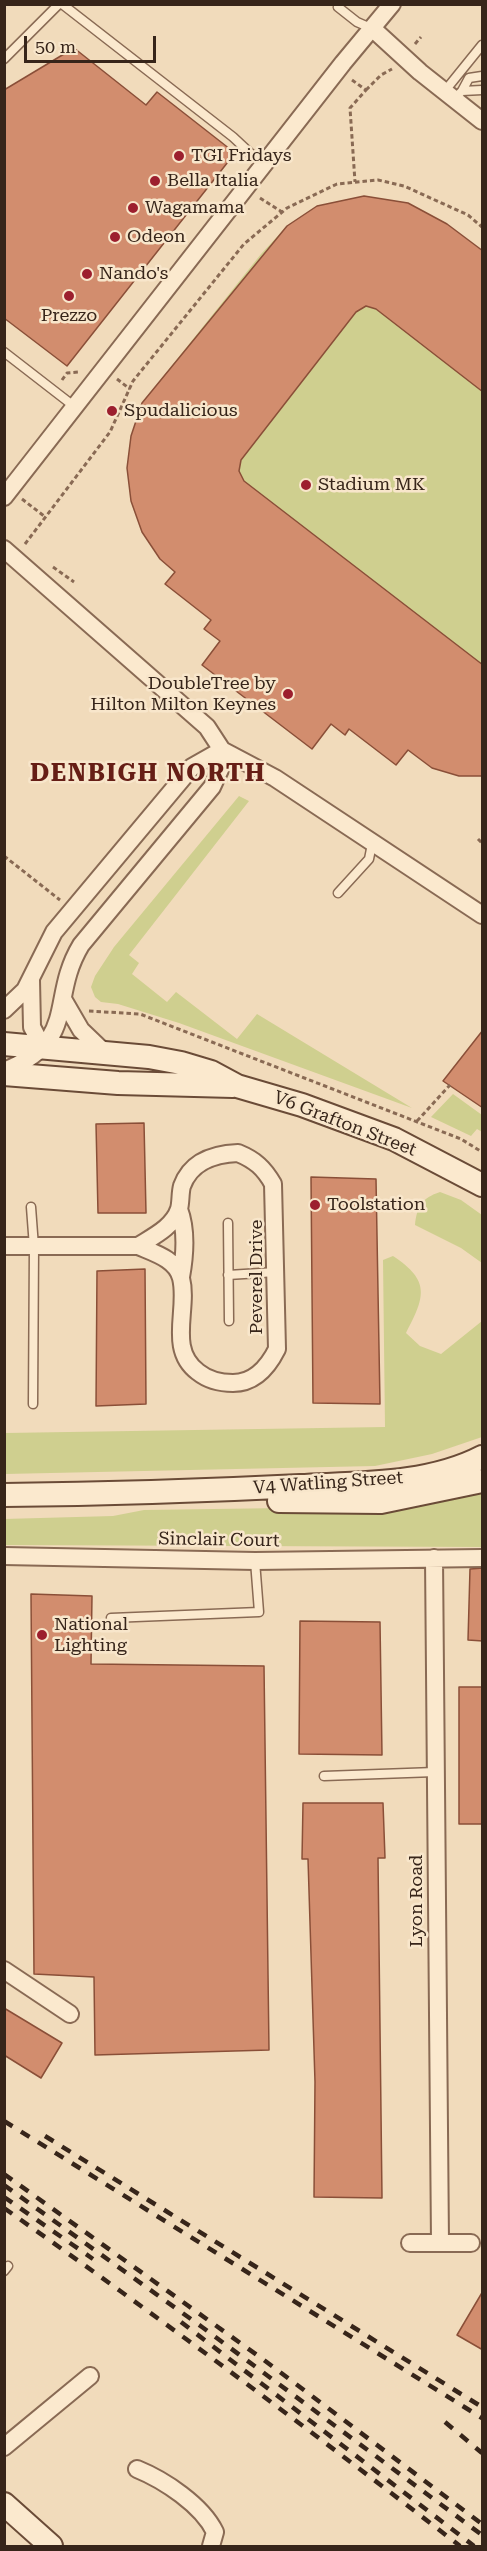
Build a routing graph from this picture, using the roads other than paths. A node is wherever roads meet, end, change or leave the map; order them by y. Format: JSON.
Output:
{"nodes":[{"id":1,"x":61,"y":4,"type":"edge"},
{"id":2,"x":392,"y":4,"type":"edge"},
{"id":3,"x":338,"y":7,"type":"dead end"},
{"id":4,"x":373,"y":29,"type":"junction"},
{"id":5,"x":483,"y":45,"type":"edge"},
{"id":6,"x":4,"y":59,"type":"edge"},
{"id":7,"x":483,"y":76,"type":"edge"},
{"id":8,"x":483,"y":90,"type":"edge"},
{"id":9,"x":453,"y":94,"type":"junction"},
{"id":10,"x":483,"y":121,"type":"edge"},
{"id":11,"x":264,"y":166,"type":"junction"},
{"id":12,"x":4,"y":352,"type":"edge"},
{"id":13,"x":76,"y":407,"type":"junction"},
{"id":14,"x":7,"y":493,"type":"edge"},
{"id":15,"x":4,"y":549,"type":"edge"},
{"id":16,"x":222,"y":750,"type":"junction"},
{"id":17,"x":372,"y":844,"type":"junction"},
{"id":18,"x":338,"y":893,"type":"dead end"},
{"id":19,"x":483,"y":915,"type":"edge"},
{"id":20,"x":31,"y":980,"type":"junction"},
{"id":21,"x":66,"y":1005,"type":"junction"},
{"id":22,"x":4,"y":1010,"type":"edge"},
{"id":23,"x":4,"y":1044,"type":"edge"},
{"id":24,"x":43,"y":1048,"type":"junction"},
{"id":25,"x":105,"y":1053,"type":"junction"},
{"id":26,"x":4,"y":1073,"type":"edge"},
{"id":27,"x":118,"y":1083,"type":"junction"},
{"id":28,"x":237,"y":1086,"type":"junction"},
{"id":29,"x":483,"y":1185,"type":"edge"},
{"id":30,"x":31,"y":1207,"type":"dead end"},
{"id":31,"x":179,"y":1209,"type":"junction"},
{"id":32,"x":228,"y":1223,"type":"dead end"},
{"id":33,"x":4,"y":1246,"type":"edge"},
{"id":34,"x":138,"y":1246,"type":"junction"},
{"id":35,"x":34,"y":1247,"type":"junction"},
{"id":36,"x":277,"y":1272,"type":"junction"},
{"id":37,"x":228,"y":1275,"type":"junction"},
{"id":38,"x":181,"y":1277,"type":"junction"},
{"id":39,"x":229,"y":1321,"type":"dead end"},
{"id":40,"x":33,"y":1404,"type":"dead end"},
{"id":41,"x":483,"y":1457,"type":"edge"},
{"id":42,"x":483,"y":1481,"type":"edge"},
{"id":43,"x":170,"y":1493,"type":"junction"},
{"id":44,"x":4,"y":1495,"type":"edge"},
{"id":45,"x":4,"y":1556,"type":"edge"},
{"id":46,"x":434,"y":1558,"type":"junction"},
{"id":47,"x":483,"y":1558,"type":"edge"},
{"id":48,"x":255,"y":1561,"type":"junction"},
{"id":49,"x":111,"y":1618,"type":"dead end"},
{"id":50,"x":435,"y":1772,"type":"junction"},
{"id":51,"x":324,"y":1776,"type":"dead end"},
{"id":52,"x":4,"y":1970,"type":"edge"},
{"id":53,"x":70,"y":2014,"type":"dead end"},
{"id":54,"x":440,"y":2242,"type":"junction"},
{"id":55,"x":471,"y":2242,"type":"dead end"},
{"id":56,"x":410,"y":2243,"type":"dead end"},
{"id":57,"x":90,"y":2376,"type":"dead end"},
{"id":58,"x":4,"y":2447,"type":"edge"},
{"id":59,"x":137,"y":2469,"type":"dead end"},
{"id":60,"x":4,"y":2504,"type":"edge"},
{"id":61,"x":45,"y":2545,"type":"edge"},
{"id":62,"x":211,"y":2547,"type":"edge"}],
"edges":[{"from":1,"to":6,"type":"lane"},
{"from":1,"to":11,"type":"lane"},
{"from":2,"to":4,"type":"street"},
{"from":3,"to":4,"type":"lane"},
{"from":4,"to":9,"type":"street"},
{"from":4,"to":11,"type":"street"},
{"from":5,"to":9,"type":"lane"},
{"from":7,"to":9,"type":"lane"},
{"from":8,"to":9,"type":"lane"},
{"from":9,"to":10,"type":"street"},
{"from":11,"to":13,"type":"street"},
{"from":12,"to":13,"type":"lane"},
{"from":13,"to":14,"type":"street"},
{"from":15,"to":16,"type":"street"},
{"from":16,"to":17,"type":"street"},
{"from":16,"to":20,"type":"street"},
{"from":16,"to":21,"type":"street"},
{"from":17,"to":18,"type":"lane"},
{"from":17,"to":19,"type":"street"},
{"from":20,"to":22,"type":"street"},
{"from":20,"to":24,"type":"street"},
{"from":21,"to":24,"type":"street"},
{"from":21,"to":25,"type":"street"},
{"from":23,"to":24,"type":"street","name":"V6 Grafton Street"},
{"from":24,"to":25,"type":"street","name":"V6 Grafton Street"},
{"from":24,"to":26,"type":"street"},
{"from":24,"to":27,"type":"street"},
{"from":25,"to":28,"type":"street","name":"V6 Grafton Street"},
{"from":26,"to":27,"type":"street","name":"V6 Grafton Street"},
{"from":27,"to":28,"type":"street","name":"V6 Grafton Street"},
{"from":28,"to":29,"type":"street","name":"V6 Grafton Street"},
{"from":30,"to":35,"type":"lane"},
{"from":31,"to":34,"type":"street","name":"Peverel Drive"},
{"from":31,"to":36,"type":"street","name":"Peverel Drive"},
{"from":31,"to":38,"type":"street","name":"Peverel Drive"},
{"from":32,"to":37,"type":"lane"},
{"from":33,"to":35,"type":"street"},
{"from":34,"to":35,"type":"street"},
{"from":34,"to":38,"type":"street"},
{"from":35,"to":40,"type":"lane"},
{"from":36,"to":37,"type":"lane"},
{"from":36,"to":38,"type":"street","name":"Peverel Drive"},
{"from":37,"to":39,"type":"lane"},
{"from":41,"to":43,"type":"street","name":"V4 Watling Street"},
{"from":42,"to":43,"type":"street","name":"V4 Watling Street"},
{"from":43,"to":44,"type":"street","name":"V4 Watling Street"},
{"from":45,"to":48,"type":"street","name":"Sinclair Court"},
{"from":46,"to":47,"type":"street","name":"Sinclair Court"},
{"from":46,"to":48,"type":"street","name":"Sinclair Court"},
{"from":46,"to":50,"type":"street","name":"Lyon Road"},
{"from":48,"to":49,"type":"lane"},
{"from":50,"to":51,"type":"lane"},
{"from":50,"to":54,"type":"street","name":"Lyon Road"},
{"from":52,"to":53,"type":"street"},
{"from":54,"to":55,"type":"street"},
{"from":54,"to":56,"type":"street"},
{"from":57,"to":58,"type":"street"},
{"from":59,"to":62,"type":"street"},
{"from":60,"to":61,"type":"street"}]}
